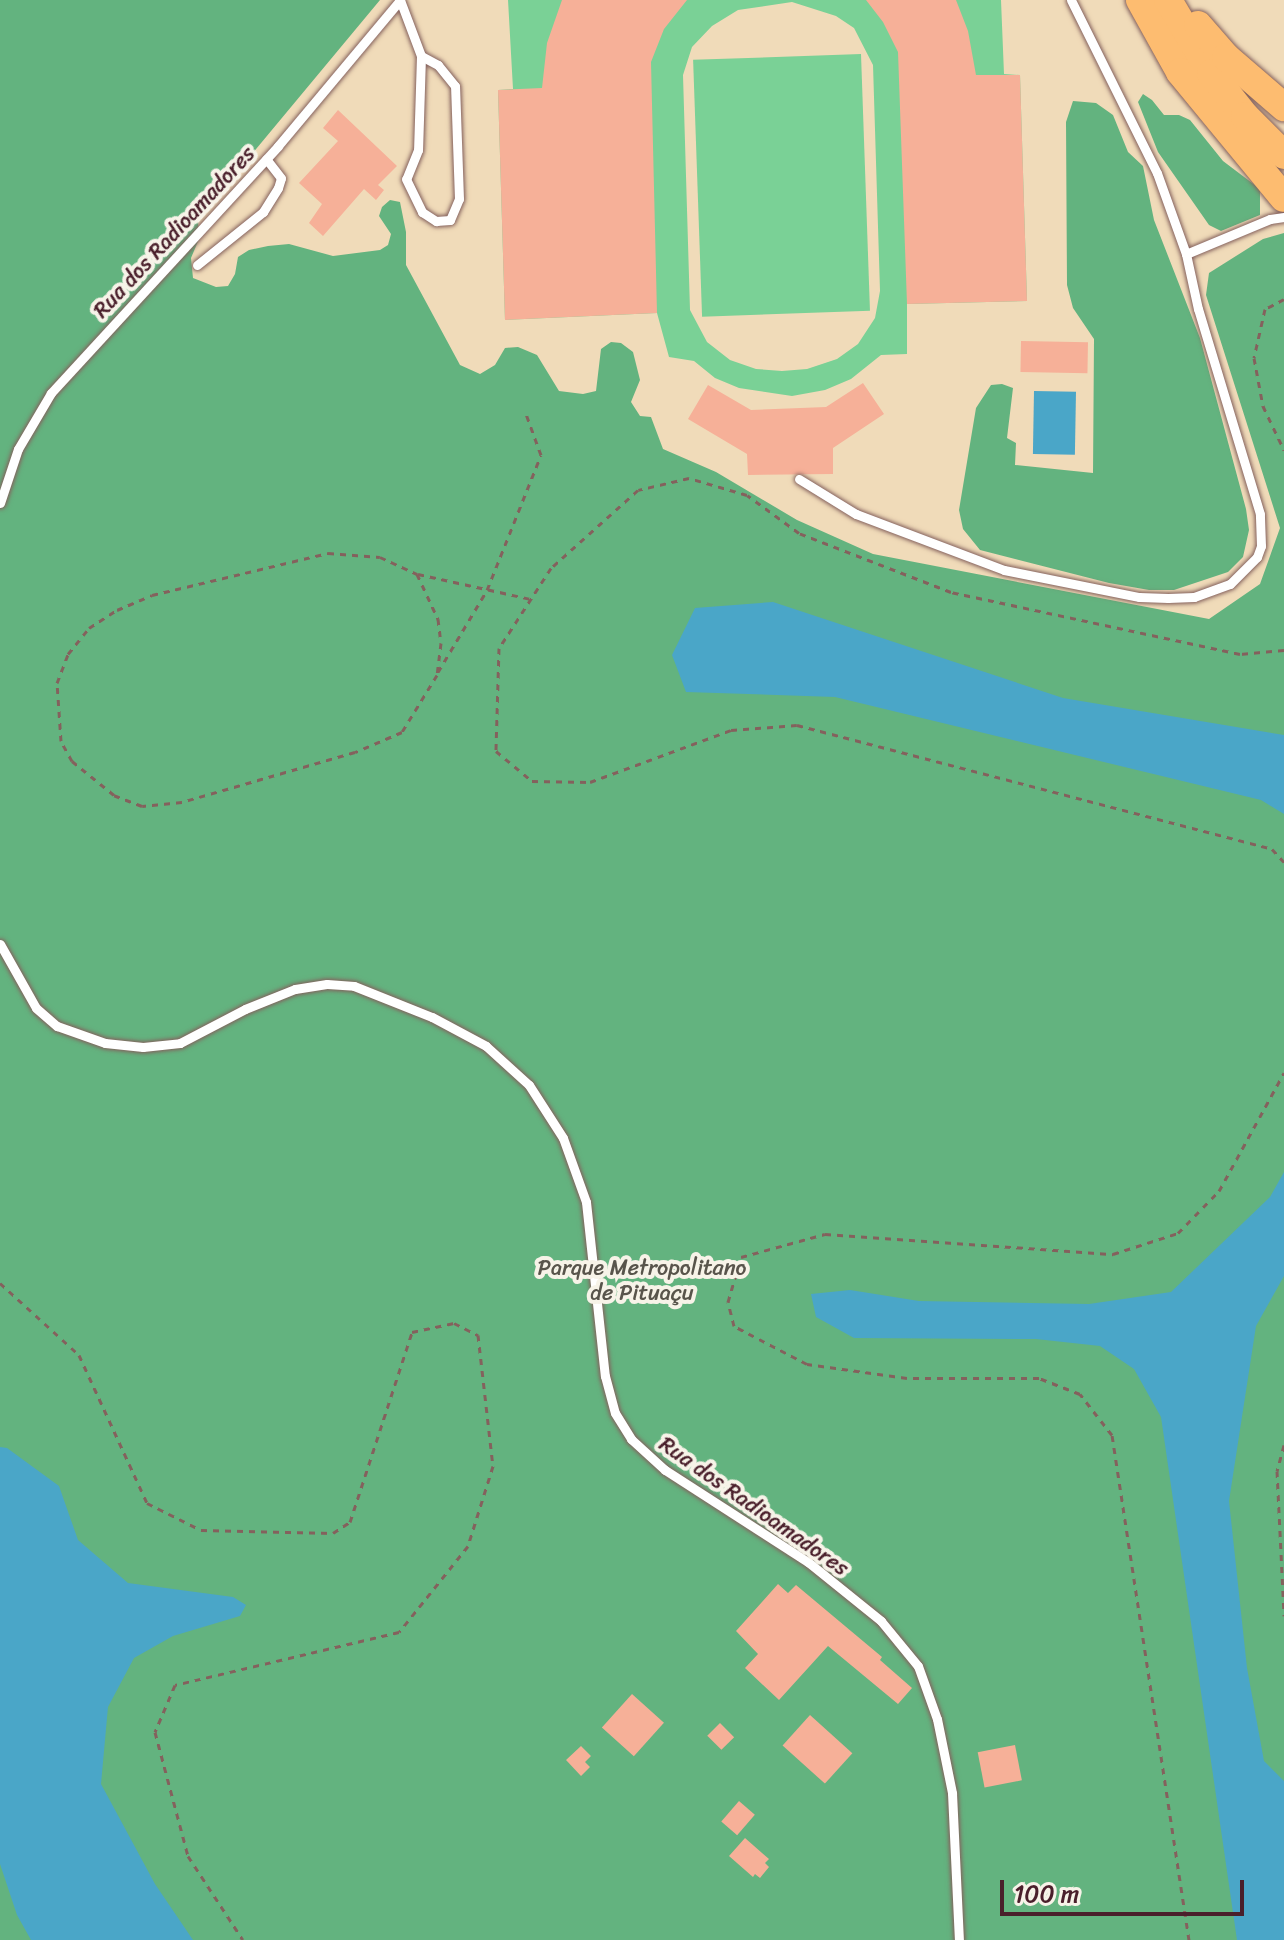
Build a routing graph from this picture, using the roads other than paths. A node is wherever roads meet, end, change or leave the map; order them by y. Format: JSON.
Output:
{"nodes":[{"id":1,"x":400,"y":0,"type":"edge"},
{"id":2,"x":1071,"y":0,"type":"edge"},
{"id":3,"x":1140,"y":0,"type":"edge"},
{"id":4,"x":1168,"y":0,"type":"edge"},
{"id":5,"x":1176,"y":0,"type":"edge"},
{"id":6,"x":421,"y":56,"type":"junction"},
{"id":7,"x":1284,"y":107,"type":"edge"},
{"id":8,"x":1284,"y":155,"type":"edge"},
{"id":9,"x":266,"y":159,"type":"junction"},
{"id":10,"x":1274,"y":203,"type":"edge"},
{"id":11,"x":1284,"y":217,"type":"edge"},
{"id":12,"x":1186,"y":254,"type":"junction"},
{"id":13,"x":197,"y":265,"type":"dead end"},
{"id":14,"x":799,"y":479,"type":"dead end"},
{"id":15,"x":0,"y":503,"type":"edge"},
{"id":16,"x":0,"y":944,"type":"edge"},
{"id":17,"x":959,"y":1940,"type":"edge"}],
"edges":[{"from":1,"to":6,"type":"lane"},
{"from":1,"to":9,"type":"lane","name":"Rua dos Radioamadores"},
{"from":2,"to":12,"type":"lane"},
{"from":3,"to":10,"type":"main road"},
{"from":4,"to":8,"type":"main road"},
{"from":5,"to":7,"type":"main road"},
{"from":6,"to":6,"type":"lane"},
{"from":9,"to":13,"type":"lane"},
{"from":9,"to":15,"type":"lane","name":"Rua dos Radioamadores"},
{"from":10,"to":11,"type":"lane"},
{"from":10,"to":12,"type":"lane"},
{"from":12,"to":14,"type":"lane"},
{"from":16,"to":17,"type":"lane","name":"Rua dos Radioamadores"}]}
